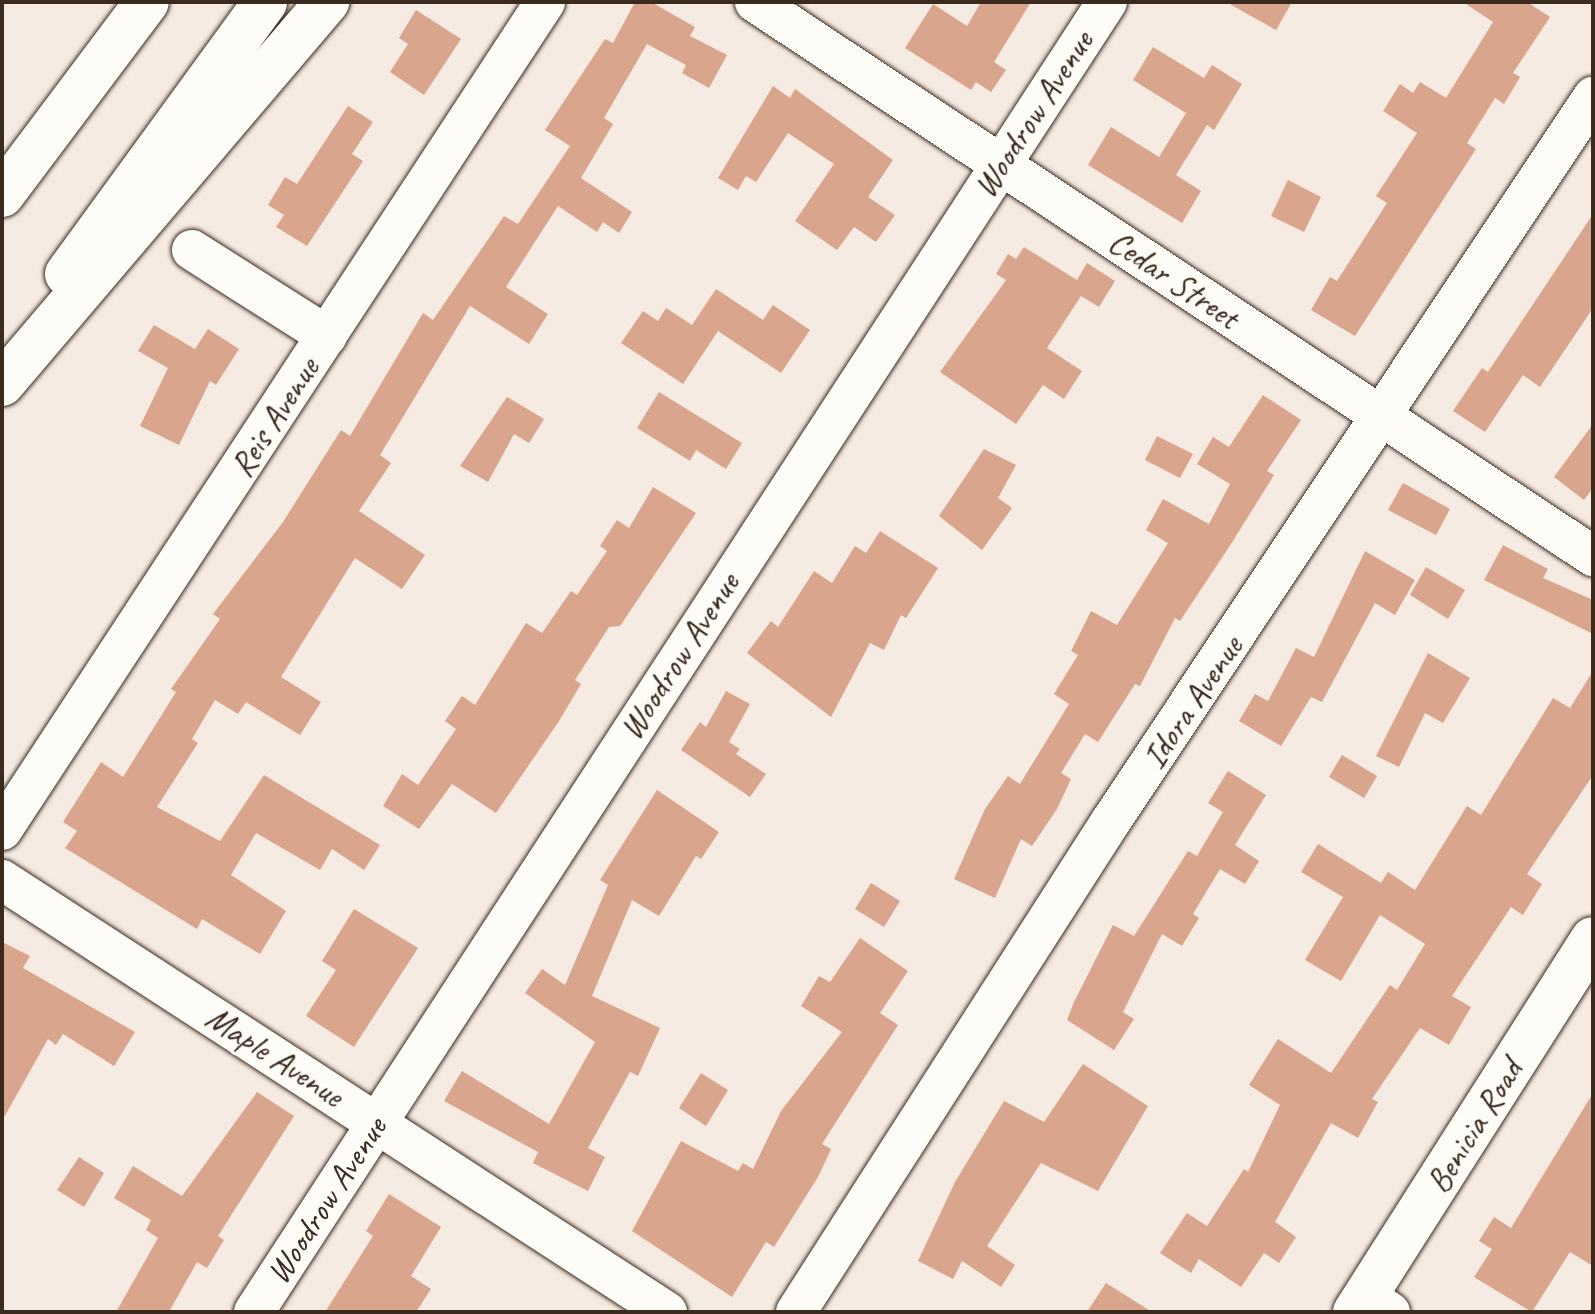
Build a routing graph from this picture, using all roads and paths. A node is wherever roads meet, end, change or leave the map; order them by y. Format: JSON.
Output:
{"nodes":[{"id":1,"x":109,"y":2,"type":"edge"},
{"id":2,"x":147,"y":2,"type":"edge"},
{"id":3,"x":265,"y":2,"type":"edge"},
{"id":4,"x":327,"y":2,"type":"edge"},
{"id":5,"x":545,"y":2,"type":"edge"},
{"id":6,"x":755,"y":2,"type":"edge"},
{"id":7,"x":1107,"y":2,"type":"edge"},
{"id":8,"x":1593,"y":97,"type":"edge"},
{"id":9,"x":1000,"y":164,"type":"junction"},
{"id":10,"x":2,"y":189,"type":"edge"},
{"id":11,"x":2,"y":195,"type":"edge"},
{"id":12,"x":192,"y":250,"type":"dead end"},
{"id":13,"x":327,"y":336,"type":"junction"},
{"id":14,"x":2,"y":363,"type":"edge"},
{"id":15,"x":2,"y":384,"type":"edge"},
{"id":16,"x":1384,"y":418,"type":"junction"},
{"id":17,"x":1593,"y":556,"type":"edge"},
{"id":18,"x":2,"y":830,"type":"edge"},
{"id":19,"x":2,"y":880,"type":"edge"},
{"id":20,"x":1593,"y":939,"type":"edge"},
{"id":21,"x":377,"y":1122,"type":"junction"},
{"id":22,"x":1370,"y":1307,"type":"edge"},
{"id":23,"x":254,"y":1312,"type":"edge"},
{"id":24,"x":667,"y":1312,"type":"edge"},
{"id":25,"x":796,"y":1312,"type":"edge"}],
"edges":[{"from":1,"to":10,"type":"main road"},
{"from":2,"to":11,"type":"main road"},
{"from":3,"to":14,"type":"main road"},
{"from":4,"to":15,"type":"main road"},
{"from":5,"to":13,"type":"street","name":"Reis Avenue"},
{"from":6,"to":9,"type":"street","name":"Cedar Street"},
{"from":7,"to":9,"type":"street","name":"Woodrow Avenue"},
{"from":8,"to":16,"type":"street","name":"Idora Avenue"},
{"from":9,"to":16,"type":"street","name":"Cedar Street"},
{"from":9,"to":21,"type":"street","name":"Woodrow Avenue"},
{"from":12,"to":13,"type":"street"},
{"from":13,"to":18,"type":"street","name":"Reis Avenue"},
{"from":16,"to":17,"type":"street","name":"Cedar Street"},
{"from":16,"to":25,"type":"street","name":"Idora Avenue"},
{"from":19,"to":21,"type":"street","name":"Maple Avenue"},
{"from":20,"to":22,"type":"main road","name":"Benicia Road"},
{"from":21,"to":23,"type":"street","name":"Woodrow Avenue"},
{"from":21,"to":24,"type":"street","name":"Maple Avenue"}]}
